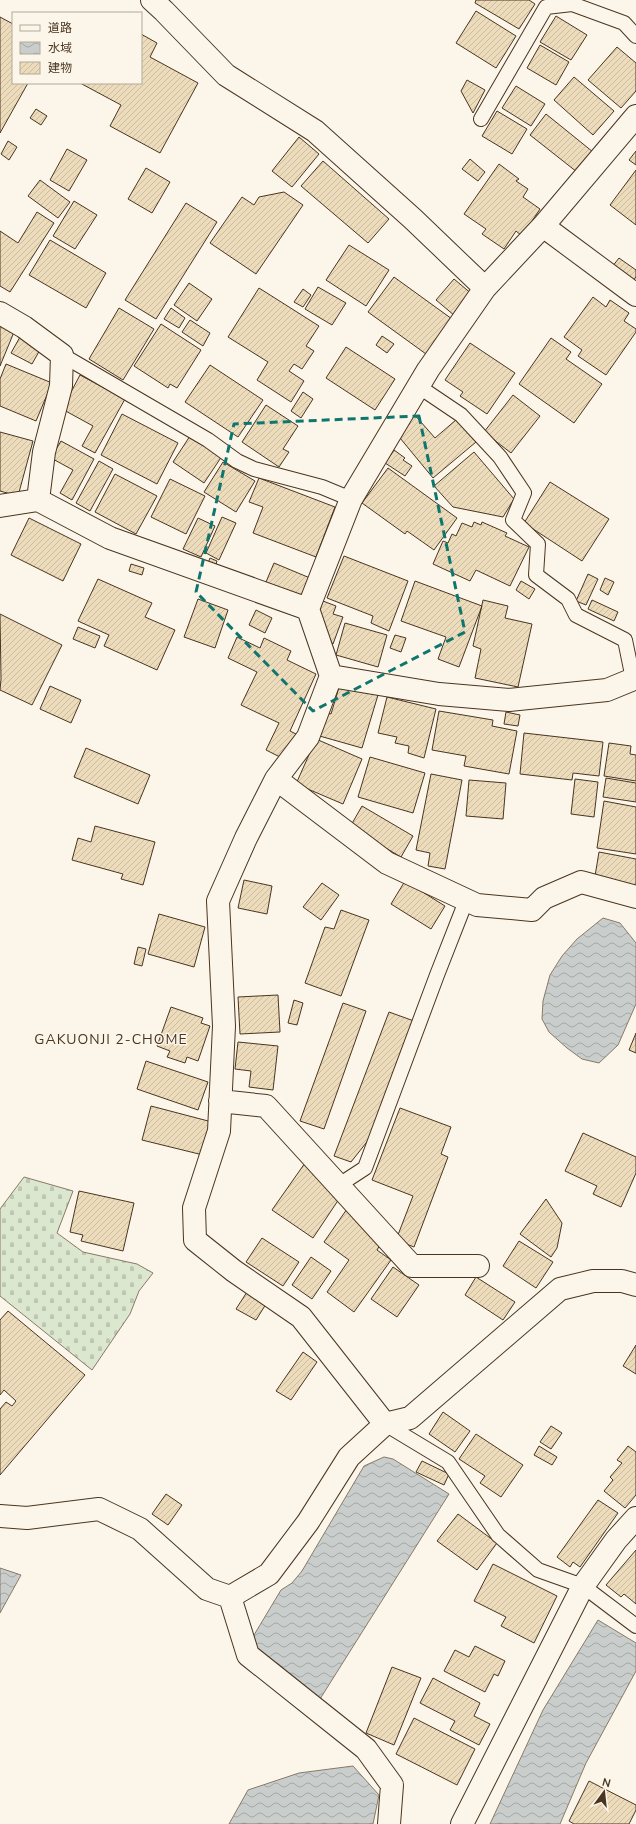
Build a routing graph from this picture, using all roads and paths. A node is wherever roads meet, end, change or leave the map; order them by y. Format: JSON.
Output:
{"nodes":[{"id":1,"x":152,"y":0,"type":"edge"},
{"id":2,"x":636,"y":36,"type":"edge"},
{"id":3,"x":636,"y":116,"type":"edge"},
{"id":4,"x":481,"y":119,"type":"dead end"},
{"id":5,"x":543,"y":226,"type":"junction"},
{"id":6,"x":485,"y":288,"type":"junction"},
{"id":7,"x":636,"y":295,"type":"edge"},
{"id":8,"x":0,"y":313,"type":"edge"},
{"id":9,"x":62,"y":355,"type":"junction"},
{"id":10,"x":418,"y":386,"type":"junction"},
{"id":11,"x":351,"y":499,"type":"junction"},
{"id":12,"x":38,"y":500,"type":"junction"},
{"id":13,"x":0,"y":506,"type":"edge"},
{"id":14,"x":308,"y":610,"type":"junction"},
{"id":15,"x":331,"y":676,"type":"junction"},
{"id":16,"x":634,"y":678,"type":"edge"},
{"id":17,"x":276,"y":779,"type":"junction"},
{"id":18,"x":636,"y":897,"type":"edge"},
{"id":19,"x":466,"y":901,"type":"junction"},
{"id":20,"x":220,"y":1101,"type":"junction"},
{"id":21,"x":338,"y":1185,"type":"junction"},
{"id":22,"x":478,"y":1266,"type":"dead end"},
{"id":23,"x":636,"y":1286,"type":"edge"},
{"id":24,"x":385,"y":1424,"type":"junction"},
{"id":25,"x":0,"y":1516,"type":"edge"},
{"id":26,"x":636,"y":1518,"type":"edge"},
{"id":27,"x":583,"y":1586,"type":"junction"},
{"id":28,"x":230,"y":1597,"type":"junction"},
{"id":29,"x":636,"y":1626,"type":"edge"},
{"id":30,"x":389,"y":1824,"type":"edge"},
{"id":31,"x":462,"y":1824,"type":"edge"}],
"edges":[{"from":1,"to":6,"type":"street"},
{"from":2,"to":4,"type":"lane"},
{"from":3,"to":5,"type":"street"},
{"from":5,"to":6,"type":"street"},
{"from":5,"to":7,"type":"street"},
{"from":6,"to":10,"type":"street"},
{"from":8,"to":9,"type":"street"},
{"from":9,"to":11,"type":"lane"},
{"from":9,"to":12,"type":"street"},
{"from":10,"to":11,"type":"street"},
{"from":10,"to":16,"type":"lane"},
{"from":11,"to":14,"type":"street"},
{"from":12,"to":13,"type":"street"},
{"from":12,"to":14,"type":"street"},
{"from":14,"to":15,"type":"street"},
{"from":15,"to":16,"type":"street"},
{"from":15,"to":17,"type":"street"},
{"from":17,"to":19,"type":"street"},
{"from":17,"to":20,"type":"street"},
{"from":18,"to":19,"type":"street"},
{"from":19,"to":21,"type":"lane"},
{"from":20,"to":21,"type":"street"},
{"from":20,"to":24,"type":"street"},
{"from":21,"to":22,"type":"street"},
{"from":23,"to":24,"type":"street"},
{"from":24,"to":27,"type":"lane"},
{"from":24,"to":28,"type":"street"},
{"from":25,"to":28,"type":"street"},
{"from":26,"to":27,"type":"street"},
{"from":27,"to":29,"type":"lane"},
{"from":27,"to":31,"type":"street"},
{"from":28,"to":30,"type":"street"}]}
